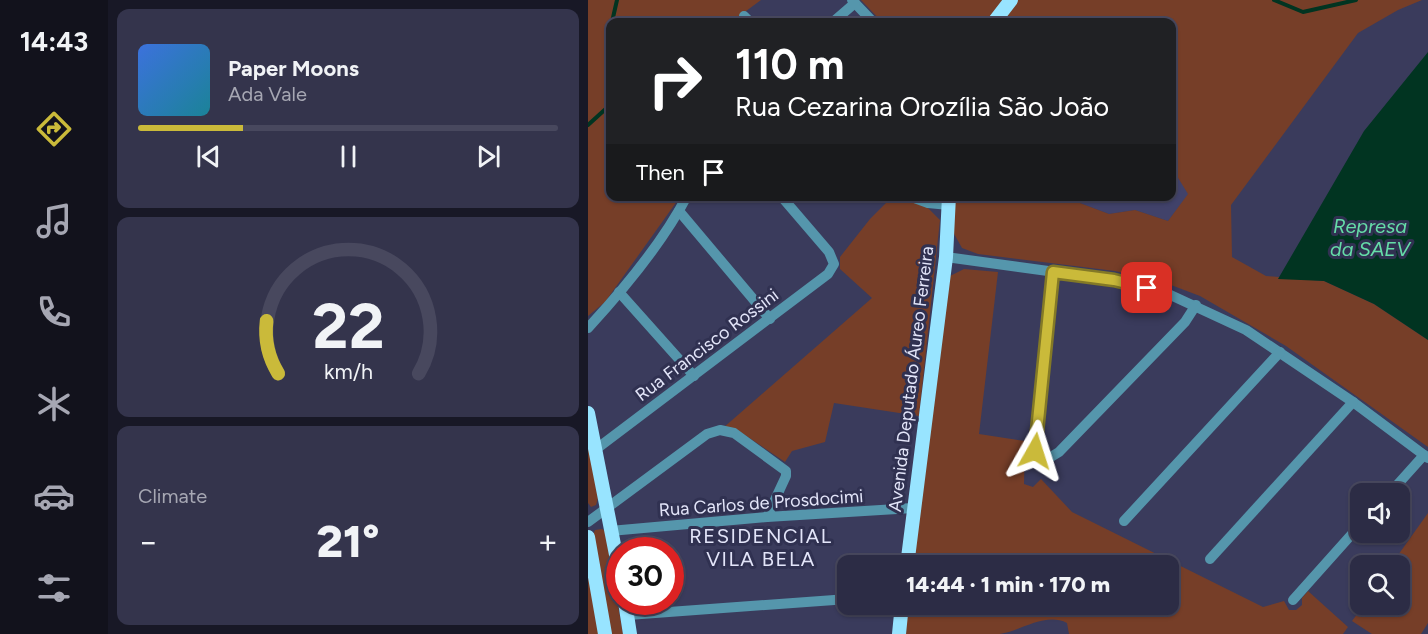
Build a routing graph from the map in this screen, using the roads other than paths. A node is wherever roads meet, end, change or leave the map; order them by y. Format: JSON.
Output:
{"nodes":[{"id":1,"x":1011,"y":0,"type":"edge"},
{"id":2,"x":854,"y":2,"type":"edge"},
{"id":3,"x":837,"y":18,"type":"edge"},
{"id":4,"x":869,"y":18,"type":"edge"},
{"id":5,"x":997,"y":18,"type":"edge"},
{"id":6,"x":685,"y":201,"type":"edge"},
{"id":7,"x":785,"y":201,"type":"edge"},
{"id":8,"x":925,"y":201,"type":"edge"},
{"id":9,"x":949,"y":201,"type":"edge"},
{"id":10,"x":680,"y":212,"type":"junction"},
{"id":11,"x":946,"y":257,"type":"junction"},
{"id":12,"x":1053,"y":272,"type":"junction"},
{"id":13,"x":619,"y":292,"type":"junction"},
{"id":14,"x":1196,"y":305,"type":"junction"},
{"id":15,"x":770,"y":319,"type":"junction"},
{"id":16,"x":588,"y":328,"type":"edge"},
{"id":17,"x":1280,"y":352,"type":"junction"},
{"id":18,"x":694,"y":376,"type":"junction"},
{"id":19,"x":1353,"y":402,"type":"junction"},
{"id":20,"x":588,"y":413,"type":"edge"},
{"id":21,"x":595,"y":450,"type":"junction"},
{"id":22,"x":1426,"y":457,"type":"edge"},
{"id":23,"x":1400,"y":483,"type":"edge"},
{"id":24,"x":913,"y":508,"type":"junction"},
{"id":25,"x":606,"y":509,"type":"junction"},
{"id":26,"x":767,"y":517,"type":"junction"},
{"id":27,"x":1124,"y":521,"type":"dead end"},
{"id":28,"x":588,"y":522,"type":"edge"},
{"id":29,"x":610,"y":531,"type":"junction"},
{"id":30,"x":1350,"y":536,"type":"edge"},
{"id":31,"x":588,"y":537,"type":"edge"},
{"id":32,"x":611,"y":537,"type":"edge"},
{"id":33,"x":908,"y":555,"type":"edge"},
{"id":34,"x":1210,"y":559,"type":"dead end"},
{"id":35,"x":837,"y":599,"type":"edge"},
{"id":36,"x":1293,"y":600,"type":"dead end"},
{"id":37,"x":684,"y":606,"type":"edge"},
{"id":38,"x":627,"y":615,"type":"edge"},
{"id":39,"x":901,"y":615,"type":"edge"},
{"id":40,"x":605,"y":634,"type":"edge"},
{"id":41,"x":630,"y":634,"type":"edge"},
{"id":42,"x":899,"y":634,"type":"edge"}],
"edges":[{"from":1,"to":5,"type":"main road"},
{"from":2,"to":3,"type":"street"},
{"from":2,"to":4,"type":"street"},
{"from":6,"to":10,"type":"street"},
{"from":7,"to":15,"type":"street","name":"Rua Francisco Rossini"},
{"from":8,"to":9,"type":"street"},
{"from":9,"to":11,"type":"main road","name":"Avenida Deputado Áureo Ferreira"},
{"from":10,"to":13,"type":"street"},
{"from":10,"to":15,"type":"street"},
{"from":11,"to":12,"type":"street"},
{"from":11,"to":24,"type":"main road","name":"Avenida Deputado Áureo Ferreira"},
{"from":12,"to":14,"type":"street"},
{"from":12,"to":14,"type":"street"},
{"from":13,"to":16,"type":"street"},
{"from":13,"to":18,"type":"street"},
{"from":14,"to":17,"type":"street"},
{"from":15,"to":18,"type":"street","name":"Rua Francisco Rossini"},
{"from":17,"to":19,"type":"street"},
{"from":17,"to":27,"type":"street"},
{"from":18,"to":21,"type":"street","name":"Rua Francisco Rossini"},
{"from":19,"to":22,"type":"street"},
{"from":19,"to":34,"type":"street"},
{"from":20,"to":21,"type":"main road"},
{"from":21,"to":25,"type":"main road"},
{"from":22,"to":23,"type":"street"},
{"from":24,"to":26,"type":"street","name":"Rua Carlos de Prosdocimi"},
{"from":24,"to":33,"type":"main road","name":"Avenida Deputado Áureo Ferreira"},
{"from":25,"to":26,"type":"street"},
{"from":25,"to":28,"type":"street"},
{"from":25,"to":29,"type":"main road"},
{"from":26,"to":29,"type":"street","name":"Rua Carlos de Prosdocimi"},
{"from":29,"to":32,"type":"main road"},
{"from":30,"to":36,"type":"street"},
{"from":31,"to":40,"type":"main road"},
{"from":35,"to":37,"type":"street"},
{"from":38,"to":41,"type":"main road"},
{"from":39,"to":42,"type":"main road"}]}
